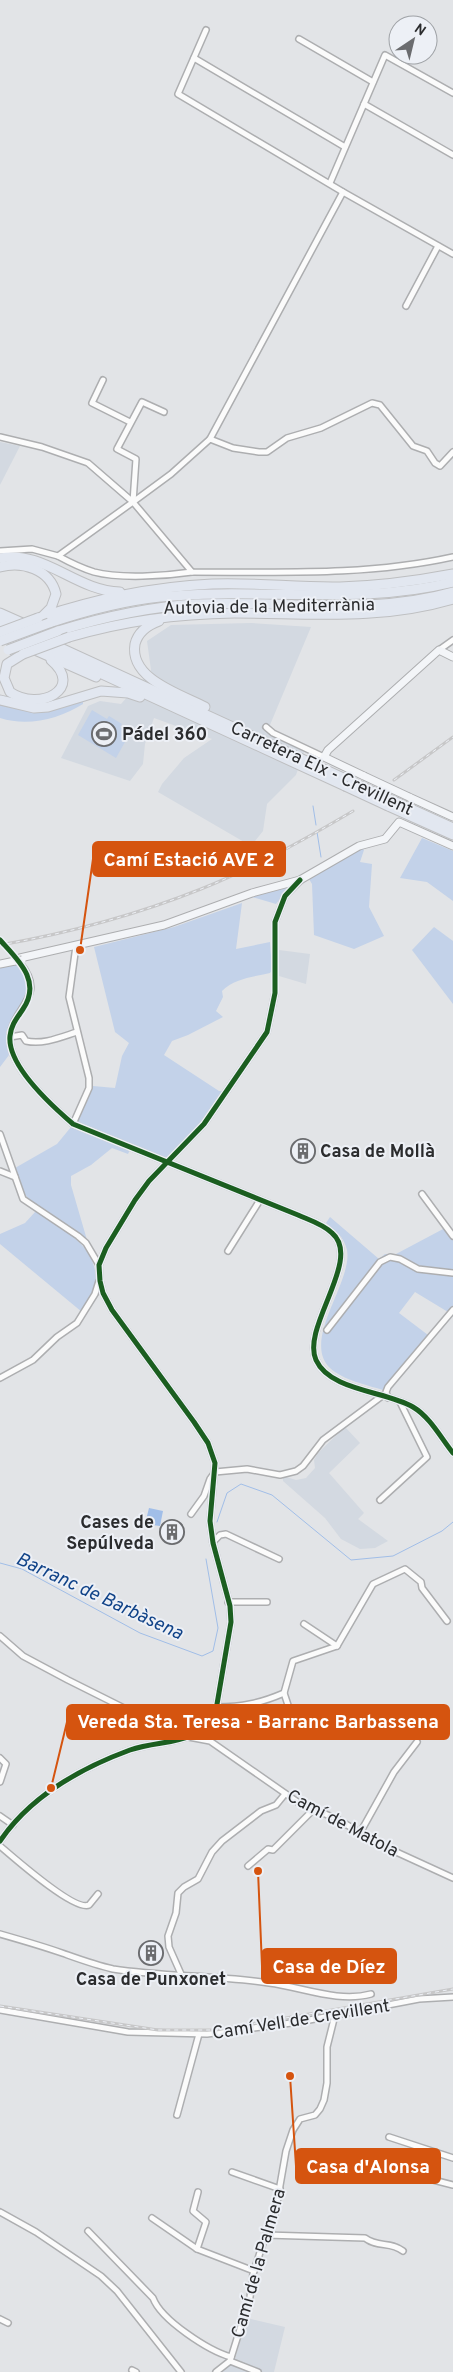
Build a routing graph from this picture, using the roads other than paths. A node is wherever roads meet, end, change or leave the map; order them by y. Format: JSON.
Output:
{"nodes":[{"id":1,"x":206,"y":30,"type":"dead end"},
{"id":2,"x":298,"y":39,"type":"dead end"},
{"id":3,"x":194,"y":58,"type":"junction"},
{"id":4,"x":373,"y":82,"type":"junction"},
{"id":5,"x":453,"y":93,"type":"edge"},
{"id":6,"x":364,"y":104,"type":"junction"},
{"id":7,"x":345,"y":147,"type":"junction"},
{"id":8,"x":453,"y":155,"type":"edge"},
{"id":9,"x":330,"y":183,"type":"junction"},
{"id":10,"x":343,"y":192,"type":"junction"},
{"id":11,"x":438,"y":246,"type":"junction"},
{"id":12,"x":453,"y":254,"type":"edge"},
{"id":13,"x":406,"y":306,"type":"dead end"},
{"id":14,"x":103,"y":380,"type":"dead end"},
{"id":15,"x":164,"y":412,"type":"dead end"},
{"id":16,"x":130,"y":422,"type":"junction"},
{"id":17,"x":0,"y":437,"type":"edge"},
{"id":18,"x":210,"y":439,"type":"junction"},
{"id":19,"x":453,"y":452,"type":"edge"},
{"id":20,"x":133,"y":502,"type":"junction"},
{"id":21,"x":0,"y":551,"type":"edge"},
{"id":22,"x":58,"y":556,"type":"junction"},
{"id":23,"x":453,"y":557,"type":"edge"},
{"id":24,"x":0,"y":558,"type":"edge"},
{"id":25,"x":0,"y":567,"type":"edge"},
{"id":26,"x":192,"y":572,"type":"junction"},
{"id":27,"x":453,"y":574,"type":"edge"},
{"id":28,"x":453,"y":582,"type":"edge"},
{"id":29,"x":130,"y":592,"type":"junction"},
{"id":30,"x":453,"y":592,"type":"edge"},
{"id":31,"x":453,"y":599,"type":"edge"},
{"id":32,"x":0,"y":612,"type":"edge"},
{"id":33,"x":176,"y":616,"type":"junction"},
{"id":34,"x":43,"y":619,"type":"junction"},
{"id":35,"x":0,"y":620,"type":"edge"},
{"id":36,"x":0,"y":627,"type":"edge"},
{"id":37,"x":0,"y":633,"type":"edge"},
{"id":38,"x":453,"y":640,"type":"edge"},
{"id":39,"x":0,"y":641,"type":"edge"},
{"id":40,"x":439,"y":650,"type":"junction"},
{"id":41,"x":35,"y":651,"type":"junction"},
{"id":42,"x":4,"y":652,"type":"edge"},
{"id":43,"x":453,"y":657,"type":"edge"},
{"id":44,"x":0,"y":700,"type":"edge"},
{"id":45,"x":149,"y":700,"type":"junction"},
{"id":46,"x":205,"y":707,"type":"junction"},
{"id":47,"x":266,"y":727,"type":"dead end"},
{"id":48,"x":244,"y":740,"type":"junction"},
{"id":49,"x":324,"y":757,"type":"junction"},
{"id":50,"x":346,"y":782,"type":"junction"},
{"id":51,"x":392,"y":804,"type":"junction"},
{"id":52,"x":453,"y":817,"type":"edge"},
{"id":53,"x":453,"y":828,"type":"edge"},
{"id":54,"x":453,"y":836,"type":"edge"},
{"id":55,"x":453,"y":846,"type":"edge"},
{"id":56,"x":298,"y":883,"type":"junction"},
{"id":57,"x":76,"y":947,"type":"junction"},
{"id":58,"x":18,"y":960,"type":"junction"},
{"id":59,"x":0,"y":963,"type":"edge"},
{"id":60,"x":77,"y":1032,"type":"junction"},
{"id":61,"x":10,"y":1037,"type":"junction"},
{"id":62,"x":73,"y":1124,"type":"junction"},
{"id":63,"x":0,"y":1134,"type":"edge"},
{"id":64,"x":168,"y":1162,"type":"junction"},
{"id":65,"x":0,"y":1172,"type":"edge"},
{"id":66,"x":16,"y":1177,"type":"junction"},
{"id":67,"x":422,"y":1194,"type":"dead end"},
{"id":68,"x":260,"y":1200,"type":"junction"},
{"id":69,"x":453,"y":1236,"type":"edge"},
{"id":70,"x":228,"y":1251,"type":"dead end"},
{"id":71,"x":99,"y":1265,"type":"junction"},
{"id":72,"x":453,"y":1273,"type":"edge"},
{"id":73,"x":100,"y":1281,"type":"junction"},
{"id":74,"x":453,"y":1310,"type":"edge"},
{"id":75,"x":327,"y":1330,"type":"dead end"},
{"id":76,"x":0,"y":1378,"type":"edge"},
{"id":77,"x":385,"y":1397,"type":"junction"},
{"id":78,"x":399,"y":1401,"type":"junction"},
{"id":79,"x":453,"y":1453,"type":"edge"},
{"id":80,"x":215,"y":1472,"type":"junction"},
{"id":81,"x":380,"y":1500,"type":"dead end"},
{"id":82,"x":192,"y":1514,"type":"dead end"},
{"id":83,"x":213,"y":1542,"type":"junction"},
{"id":84,"x":279,"y":1559,"type":"dead end"},
{"id":85,"x":228,"y":1602,"type":"junction"},
{"id":86,"x":268,"y":1602,"type":"dead end"},
{"id":87,"x":447,"y":1621,"type":"dead end"},
{"id":88,"x":304,"y":1624,"type":"dead end"},
{"id":89,"x":0,"y":1636,"type":"edge"},
{"id":90,"x":337,"y":1646,"type":"junction"},
{"id":91,"x":284,"y":1693,"type":"junction"},
{"id":92,"x":217,"y":1707,"type":"junction"},
{"id":93,"x":293,"y":1720,"type":"dead end"},
{"id":94,"x":193,"y":1736,"type":"junction"},
{"id":95,"x":417,"y":1742,"type":"dead end"},
{"id":96,"x":0,"y":1758,"type":"edge"},
{"id":97,"x":0,"y":1782,"type":"edge"},
{"id":98,"x":285,"y":1794,"type":"junction"},
{"id":99,"x":314,"y":1809,"type":"junction"},
{"id":100,"x":0,"y":1816,"type":"edge"},
{"id":101,"x":13,"y":1825,"type":"junction"},
{"id":102,"x":360,"y":1833,"type":"junction"},
{"id":103,"x":0,"y":1841,"type":"edge"},
{"id":104,"x":0,"y":1846,"type":"edge"},
{"id":105,"x":248,"y":1866,"type":"dead end"},
{"id":106,"x":453,"y":1878,"type":"edge"},
{"id":107,"x":98,"y":1894,"type":"dead end"},
{"id":108,"x":0,"y":1934,"type":"edge"},
{"id":109,"x":181,"y":1974,"type":"junction"},
{"id":110,"x":370,"y":1994,"type":"dead end"},
{"id":111,"x":453,"y":1997,"type":"edge"},
{"id":112,"x":0,"y":2010,"type":"edge"},
{"id":113,"x":335,"y":2015,"type":"junction"},
{"id":114,"x":199,"y":2034,"type":"junction"},
{"id":115,"x":177,"y":2115,"type":"dead end"},
{"id":116,"x":389,"y":2137,"type":"dead end"},
{"id":117,"x":453,"y":2158,"type":"edge"},
{"id":118,"x":232,"y":2172,"type":"dead end"},
{"id":119,"x":406,"y":2173,"type":"dead end"},
{"id":120,"x":453,"y":2185,"type":"edge"},
{"id":121,"x":280,"y":2189,"type":"junction"},
{"id":122,"x":198,"y":2192,"type":"dead end"},
{"id":123,"x":0,"y":2212,"type":"edge"},
{"id":124,"x":152,"y":2218,"type":"dead end"},
{"id":125,"x":88,"y":2231,"type":"dead end"},
{"id":126,"x":266,"y":2235,"type":"junction"},
{"id":127,"x":197,"y":2249,"type":"junction"},
{"id":128,"x":403,"y":2251,"type":"dead end"},
{"id":129,"x":254,"y":2271,"type":"junction"},
{"id":130,"x":0,"y":2318,"type":"edge"},
{"id":131,"x":8,"y":2322,"type":"dead end"},
{"id":132,"x":231,"y":2359,"type":"junction"},
{"id":133,"x":180,"y":2372,"type":"edge"},
{"id":134,"x":216,"y":2372,"type":"edge"},
{"id":135,"x":258,"y":2372,"type":"edge"}],
"edges":[{"from":1,"to":3,"type":"street"},
{"from":2,"to":4,"type":"street"},
{"from":3,"to":7,"type":"street"},
{"from":3,"to":9,"type":"street"},
{"from":4,"to":5,"type":"street"},
{"from":4,"to":6,"type":"street"},
{"from":6,"to":7,"type":"street"},
{"from":6,"to":8,"type":"street"},
{"from":7,"to":9,"type":"street"},
{"from":9,"to":10,"type":"street"},
{"from":10,"to":11,"type":"street"},
{"from":10,"to":18,"type":"street"},
{"from":11,"to":12,"type":"street"},
{"from":11,"to":13,"type":"street"},
{"from":14,"to":16,"type":"street"},
{"from":15,"to":16,"type":"street"},
{"from":16,"to":20,"type":"street"},
{"from":17,"to":20,"type":"street"},
{"from":18,"to":19,"type":"street"},
{"from":18,"to":20,"type":"street"},
{"from":20,"to":22,"type":"street"},
{"from":20,"to":26,"type":"street"},
{"from":21,"to":22,"type":"street"},
{"from":22,"to":26,"type":"street"},
{"from":23,"to":26,"type":"street"},
{"from":24,"to":29,"type":"highway"},
{"from":25,"to":34,"type":"highway"},
{"from":27,"to":29,"type":"highway"},
{"from":28,"to":34,"type":"highway","name":"Autovia de la Mediterrània"},
{"from":29,"to":34,"type":"highway"},
{"from":30,"to":42,"type":"highway","name":"Autovia de la Mediterrània","bridge":true},
{"from":31,"to":33,"type":"highway"},
{"from":32,"to":46,"type":"highway"},
{"from":33,"to":41,"type":"highway","bridge":true},
{"from":33,"to":46,"type":"highway"},
{"from":34,"to":37,"type":"highway","bridge":true},
{"from":34,"to":39,"type":"highway","name":"Autovia de la Mediterrània","bridge":true},
{"from":35,"to":50,"type":"highway","name":"Carretera Elx - Crevillent"},
{"from":36,"to":48,"type":"highway","name":"Carretera Elx - Crevillent"},
{"from":37,"to":41,"type":"highway"},
{"from":38,"to":40,"type":"street"},
{"from":40,"to":43,"type":"street"},
{"from":40,"to":49,"type":"street"},
{"from":41,"to":45,"type":"highway"},
{"from":44,"to":45,"type":"highway"},
{"from":45,"to":48,"type":"highway"},
{"from":46,"to":50,"type":"highway"},
{"from":47,"to":49,"type":"street"},
{"from":48,"to":50,"type":"highway","name":"Carretera Elx - Crevillent"},
{"from":49,"to":52,"type":"street","bridge":true},
{"from":50,"to":51,"type":"highway","name":"Carretera Elx - Crevillent","bridge":true},
{"from":51,"to":53,"type":"highway","name":"Carretera Elx - Crevillent"},
{"from":51,"to":54,"type":"highway","name":"Carretera Elx - Crevillent"},
{"from":55,"to":56,"type":"street"},
{"from":56,"to":57,"type":"street"},
{"from":56,"to":64,"type":"street"},
{"from":57,"to":58,"type":"street"},
{"from":57,"to":60,"type":"street"},
{"from":58,"to":59,"type":"street"},
{"from":58,"to":61,"type":"street"},
{"from":60,"to":61,"type":"street"},
{"from":60,"to":62,"type":"street"},
{"from":61,"to":62,"type":"street"},
{"from":62,"to":64,"type":"street"},
{"from":63,"to":66,"type":"street"},
{"from":64,"to":68,"type":"street"},
{"from":64,"to":71,"type":"street"},
{"from":65,"to":66,"type":"street"},
{"from":66,"to":71,"type":"street"},
{"from":67,"to":69,"type":"street"},
{"from":68,"to":70,"type":"street"},
{"from":68,"to":77,"type":"street"},
{"from":71,"to":73,"type":"street"},
{"from":72,"to":75,"type":"street"},
{"from":73,"to":76,"type":"street"},
{"from":73,"to":80,"type":"street"},
{"from":74,"to":77,"type":"street"},
{"from":77,"to":78,"type":"street"},
{"from":77,"to":80,"type":"street"},
{"from":78,"to":79,"type":"street"},
{"from":78,"to":81,"type":"street"},
{"from":80,"to":82,"type":"street"},
{"from":80,"to":83,"type":"street"},
{"from":83,"to":84,"type":"street"},
{"from":83,"to":85,"type":"street"},
{"from":85,"to":86,"type":"street"},
{"from":85,"to":92,"type":"street"},
{"from":87,"to":90,"type":"street"},
{"from":88,"to":90,"type":"street"},
{"from":89,"to":94,"type":"street","name":"Camí de Matola"},
{"from":90,"to":91,"type":"street"},
{"from":91,"to":92,"type":"street"},
{"from":91,"to":93,"type":"street"},
{"from":92,"to":94,"type":"street"},
{"from":94,"to":98,"type":"street","name":"Camí de Matola"},
{"from":94,"to":101,"type":"street"},
{"from":95,"to":102,"type":"street"},
{"from":96,"to":97,"type":"street"},
{"from":98,"to":99,"type":"street","name":"Camí de Matola"},
{"from":98,"to":109,"type":"street"},
{"from":99,"to":102,"type":"street","name":"Camí de Matola"},
{"from":99,"to":105,"type":"street"},
{"from":100,"to":101,"type":"street"},
{"from":101,"to":103,"type":"street"},
{"from":102,"to":106,"type":"street","name":"Camí de Matola"},
{"from":104,"to":107,"type":"street"},
{"from":108,"to":109,"type":"street"},
{"from":109,"to":110,"type":"street"},
{"from":111,"to":113,"type":"street","name":"Camí Vell de Crevillent"},
{"from":112,"to":114,"type":"street","name":"Camí Vell de Crevillent"},
{"from":113,"to":114,"type":"street","name":"Camí Vell de Crevillent"},
{"from":113,"to":121,"type":"street","name":"Camí de la Palmera"},
{"from":114,"to":115,"type":"street"},
{"from":116,"to":117,"type":"street"},
{"from":118,"to":121,"type":"street"},
{"from":119,"to":120,"type":"street"},
{"from":121,"to":126,"type":"street","name":"Camí de la Palmera"},
{"from":122,"to":127,"type":"street"},
{"from":123,"to":133,"type":"street"},
{"from":124,"to":127,"type":"street"},
{"from":125,"to":132,"type":"street"},
{"from":126,"to":128,"type":"street"},
{"from":126,"to":129,"type":"street","name":"Camí de la Palmera"},
{"from":127,"to":129,"type":"street"},
{"from":129,"to":132,"type":"street","name":"Camí de la Palmera"},
{"from":130,"to":131,"type":"street"},
{"from":132,"to":134,"type":"street","name":"Camí de la Palmera"},
{"from":132,"to":135,"type":"street"}]}
